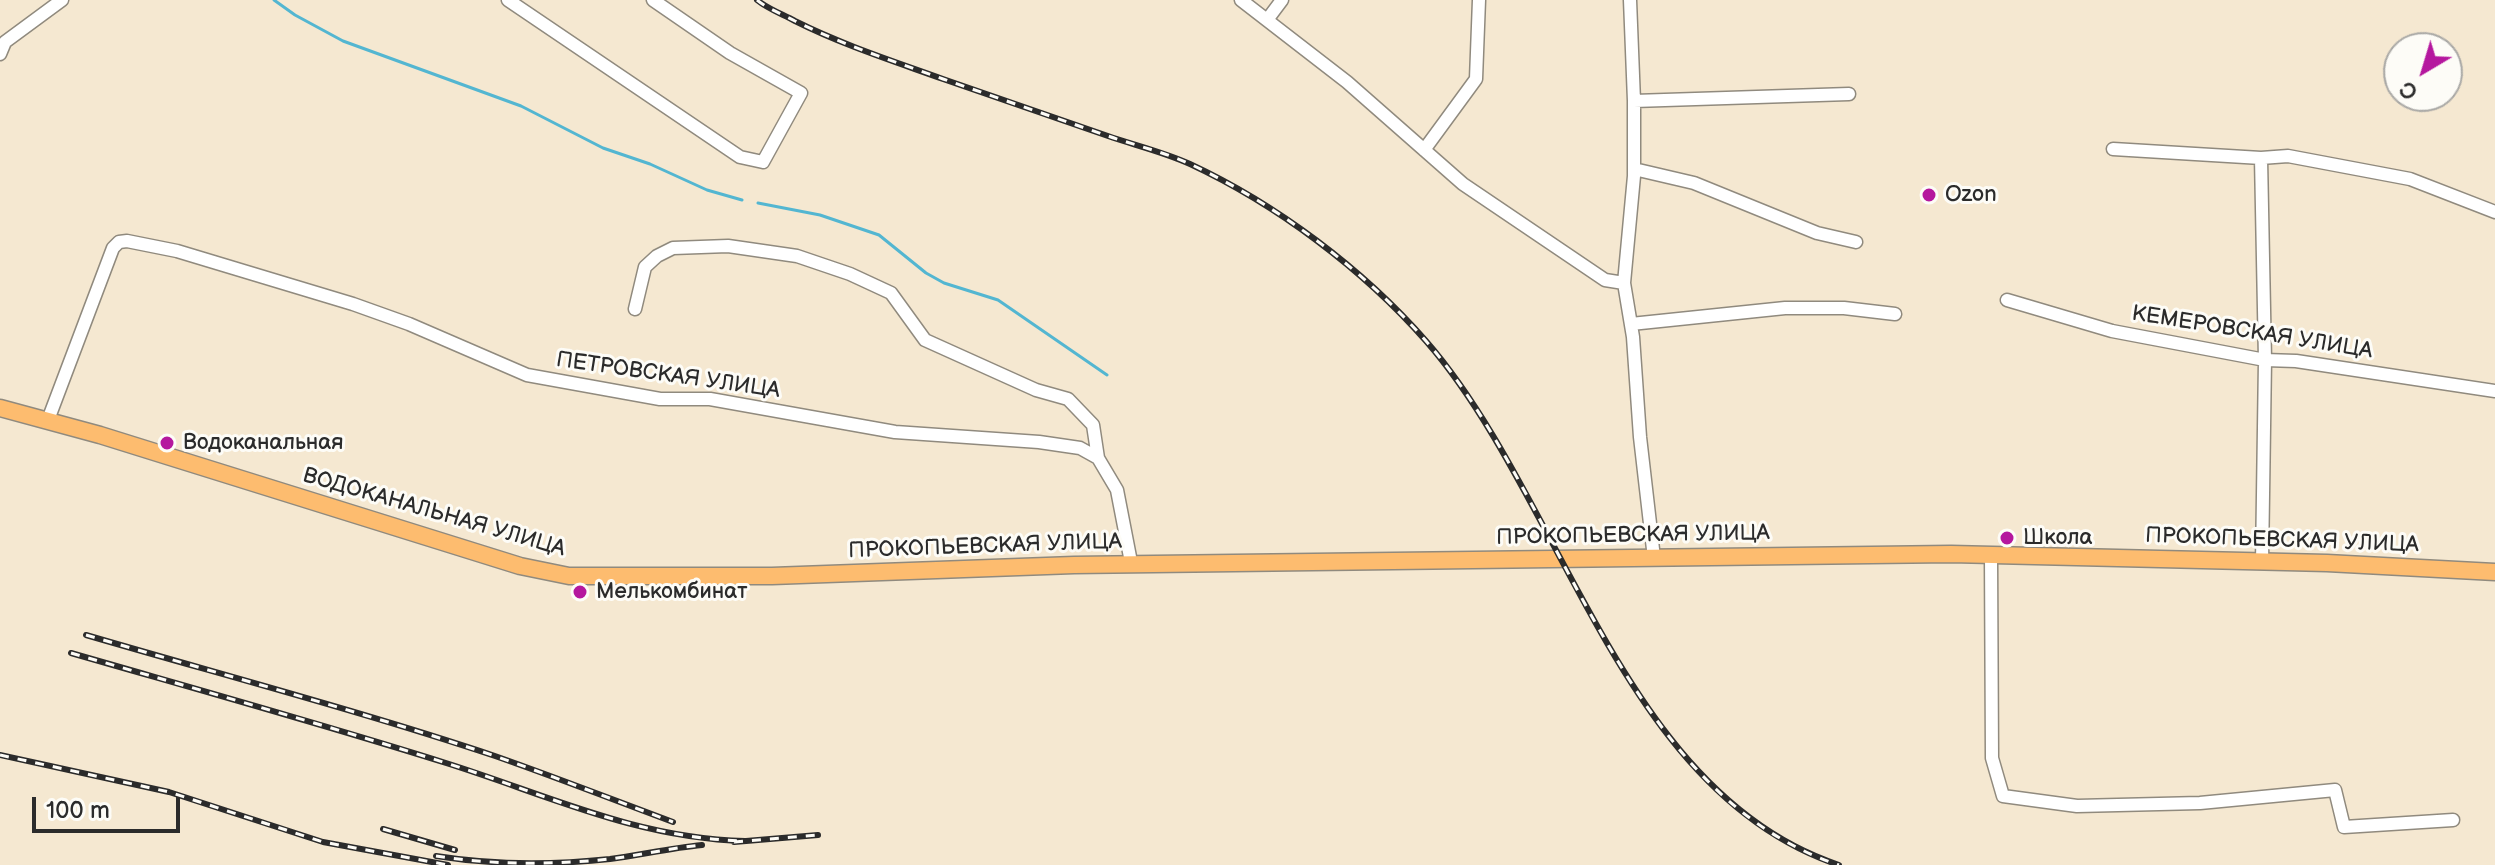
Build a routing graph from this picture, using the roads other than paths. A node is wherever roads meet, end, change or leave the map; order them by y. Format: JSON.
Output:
{"nodes":[{"id":1,"x":62,"y":0,"type":"edge"},
{"id":2,"x":508,"y":0,"type":"edge"},
{"id":3,"x":653,"y":0,"type":"edge"},
{"id":4,"x":1241,"y":0,"type":"edge"},
{"id":5,"x":1282,"y":0,"type":"edge"},
{"id":6,"x":1479,"y":0,"type":"edge"},
{"id":7,"x":1630,"y":0,"type":"edge"},
{"id":8,"x":1267,"y":20,"type":"junction"},
{"id":9,"x":0,"y":54,"type":"edge"},
{"id":10,"x":1849,"y":94,"type":"dead end"},
{"id":11,"x":1634,"y":101,"type":"junction"},
{"id":12,"x":2113,"y":149,"type":"dead end"},
{"id":13,"x":1424,"y":150,"type":"junction"},
{"id":14,"x":2261,"y":158,"type":"junction"},
{"id":15,"x":1634,"y":169,"type":"junction"},
{"id":16,"x":2495,"y":212,"type":"edge"},
{"id":17,"x":1856,"y":242,"type":"dead end"},
{"id":18,"x":1624,"y":283,"type":"junction"},
{"id":19,"x":2007,"y":300,"type":"dead end"},
{"id":20,"x":635,"y":309,"type":"dead end"},
{"id":21,"x":1895,"y":314,"type":"dead end"},
{"id":22,"x":1631,"y":324,"type":"junction"},
{"id":23,"x":2265,"y":360,"type":"junction"},
{"id":24,"x":2495,"y":391,"type":"edge"},
{"id":25,"x":0,"y":408,"type":"edge"},
{"id":26,"x":48,"y":420,"type":"junction"},
{"id":27,"x":1098,"y":458,"type":"junction"},
{"id":28,"x":1991,"y":555,"type":"junction"},
{"id":29,"x":1130,"y":557,"type":"dead end"},
{"id":30,"x":1654,"y":558,"type":"junction"},
{"id":31,"x":2262,"y":562,"type":"junction"},
{"id":32,"x":2495,"y":572,"type":"edge"},
{"id":33,"x":772,"y":576,"type":"joint"},
{"id":34,"x":2453,"y":820,"type":"dead end"}],
"edges":[{"from":1,"to":9,"type":"street"},
{"from":2,"to":3,"type":"street"},
{"from":4,"to":8,"type":"street"},
{"from":5,"to":8,"type":"street"},
{"from":6,"to":13,"type":"street"},
{"from":7,"to":11,"type":"street"},
{"from":8,"to":13,"type":"street"},
{"from":10,"to":11,"type":"street"},
{"from":11,"to":15,"type":"street"},
{"from":12,"to":14,"type":"street"},
{"from":13,"to":18,"type":"street"},
{"from":14,"to":16,"type":"street"},
{"from":14,"to":23,"type":"street"},
{"from":15,"to":17,"type":"street"},
{"from":15,"to":18,"type":"street"},
{"from":18,"to":22,"type":"street"},
{"from":19,"to":23,"type":"street","name":"КЕМЕРОВСКАЯ УЛИЦА"},
{"from":20,"to":27,"type":"street"},
{"from":21,"to":22,"type":"street"},
{"from":22,"to":30,"type":"street"},
{"from":23,"to":24,"type":"street","name":"КЕМЕРОВСКАЯ УЛИЦА"},
{"from":23,"to":31,"type":"street"},
{"from":25,"to":26,"type":"main road","name":"ВОДОКАНАЛЬНАЯ УЛИЦА"},
{"from":26,"to":27,"type":"street","name":"ПЕТРОВСКАЯ УЛИЦА"},
{"from":26,"to":33,"type":"main road","name":"ВОДОКАНАЛЬНАЯ УЛИЦА"},
{"from":27,"to":29,"type":"street"},
{"from":28,"to":30,"type":"main road","name":"ПРОКОПЬЕВСКАЯ УЛИЦА"},
{"from":28,"to":31,"type":"main road","name":"ПРОКОПЬЕВСКАЯ УЛИЦА"},
{"from":28,"to":34,"type":"street"},
{"from":30,"to":33,"type":"main road","name":"ПРОКОПЬЕВСКАЯ УЛИЦА"},
{"from":31,"to":32,"type":"main road","name":"ПРОКОПЬЕВСКАЯ УЛИЦА"}]}
